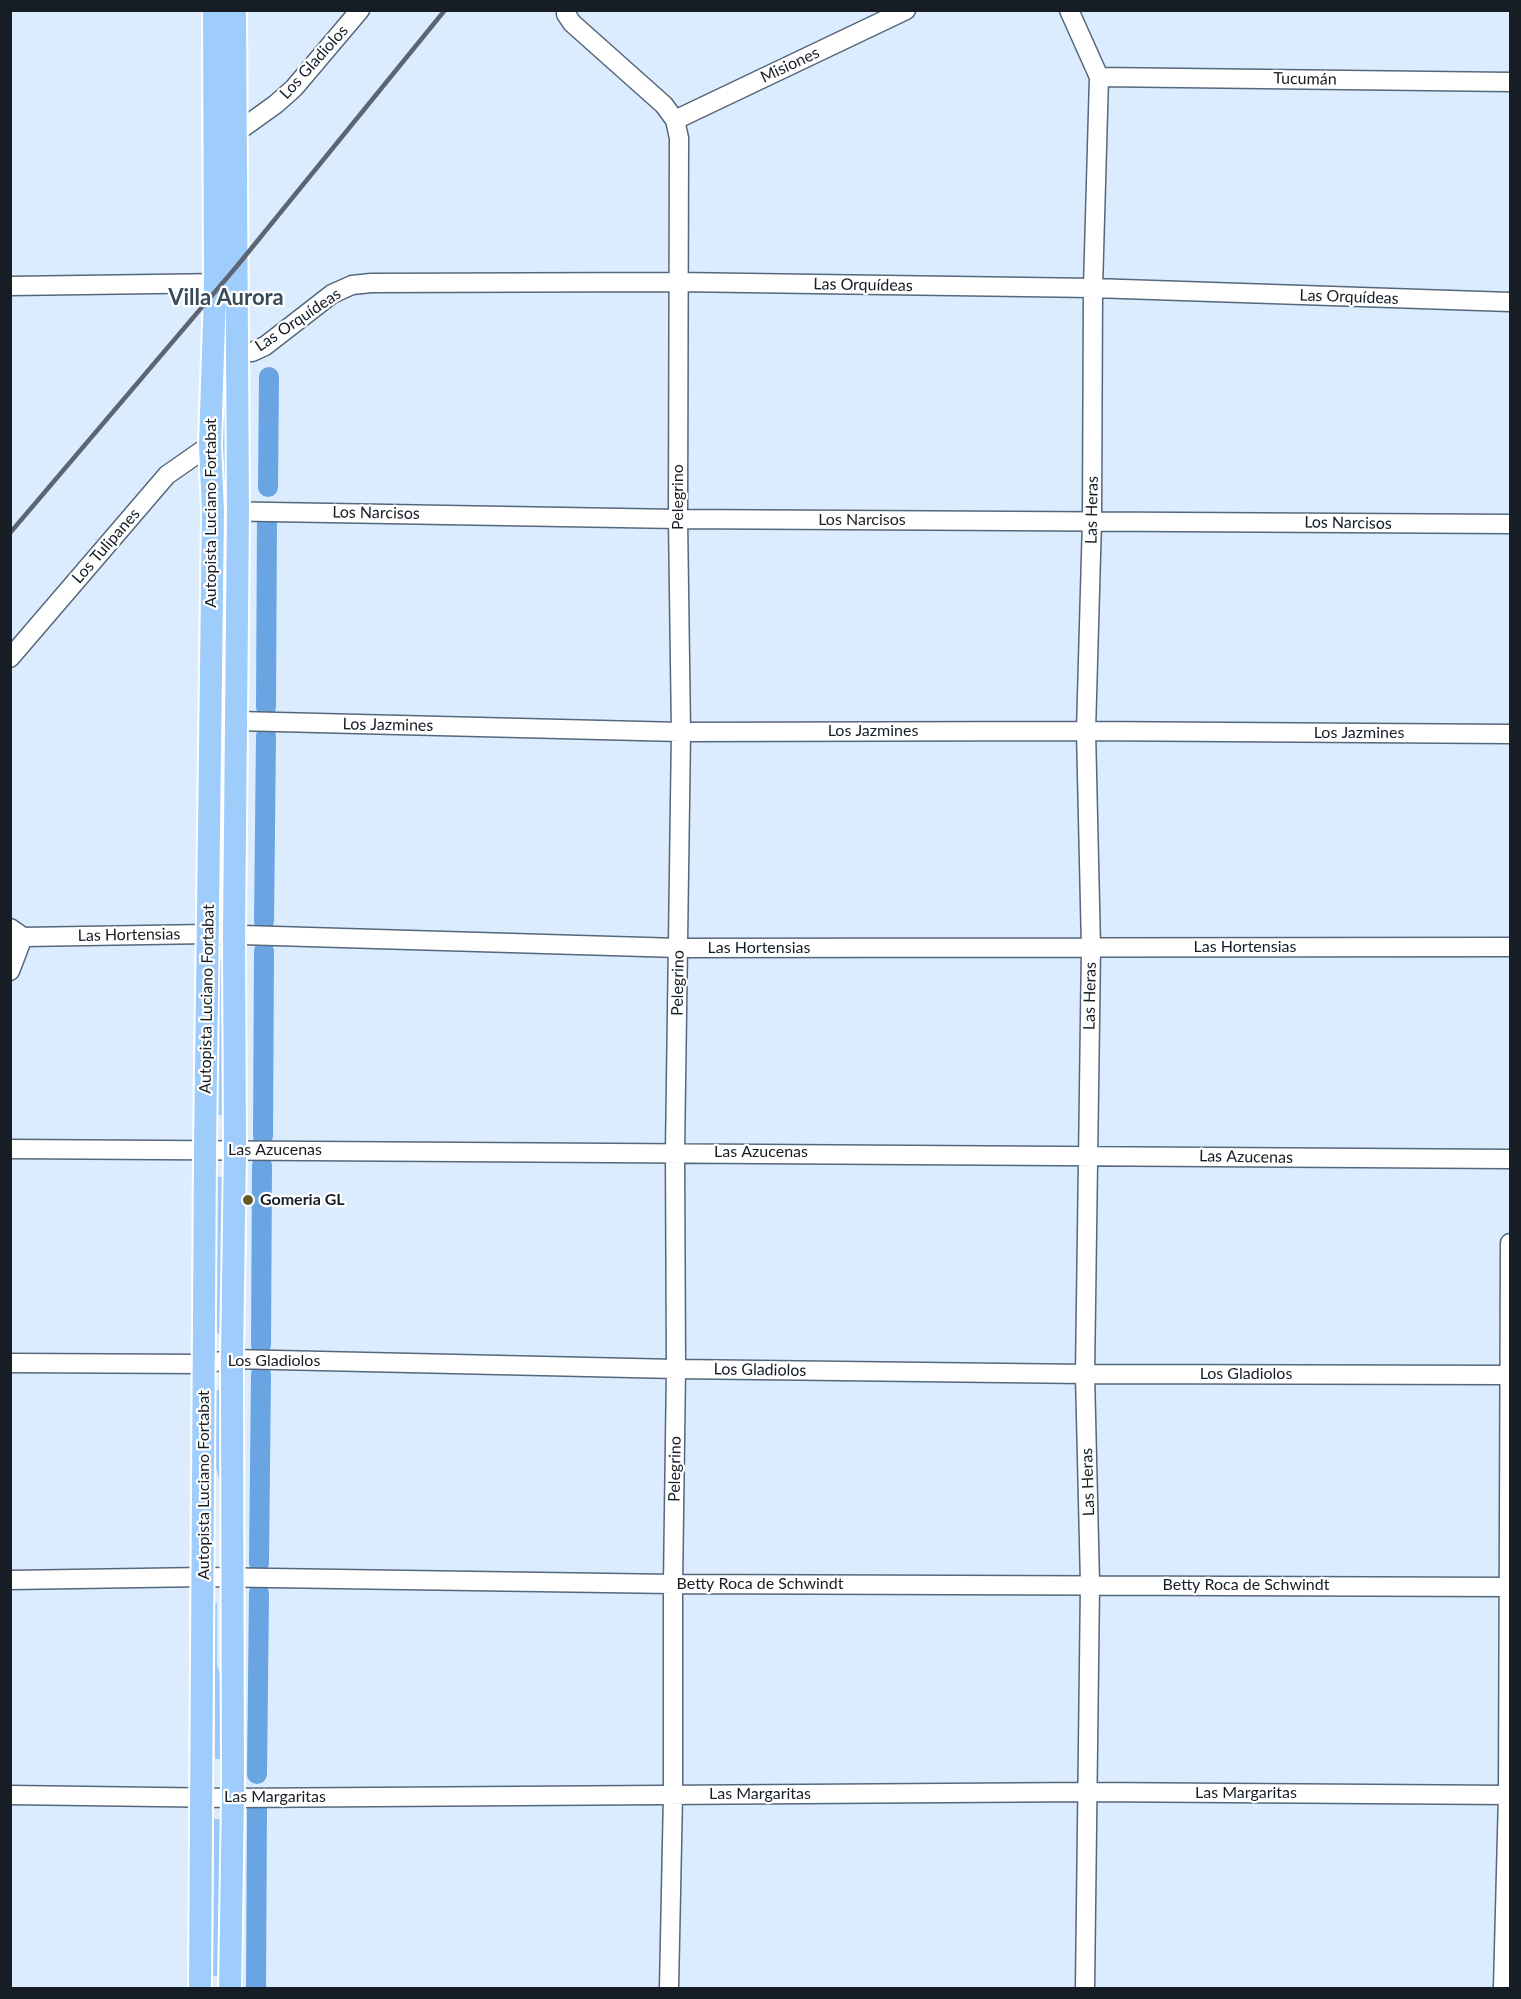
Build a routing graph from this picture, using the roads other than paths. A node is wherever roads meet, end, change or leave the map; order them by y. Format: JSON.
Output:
{"nodes":[{"id":1,"x":214,"y":10,"type":"edge"},
{"id":2,"x":235,"y":10,"type":"edge"},
{"id":3,"x":360,"y":10,"type":"edge"},
{"id":4,"x":906,"y":10,"type":"edge"},
{"id":5,"x":1069,"y":10,"type":"edge"},
{"id":6,"x":569,"y":17,"type":"edge"},
{"id":7,"x":1099,"y":77,"type":"junction"},
{"id":8,"x":1510,"y":82,"type":"edge"},
{"id":9,"x":675,"y":120,"type":"junction"},
{"id":10,"x":237,"y":132,"type":"junction"},
{"id":11,"x":677,"y":282,"type":"junction"},
{"id":12,"x":226,"y":283,"type":"junction"},
{"id":13,"x":10,"y":286,"type":"edge"},
{"id":14,"x":1093,"y":288,"type":"junction"},
{"id":15,"x":1510,"y":302,"type":"edge"},
{"id":16,"x":237,"y":352,"type":"junction"},
{"id":17,"x":210,"y":445,"type":"junction"},
{"id":18,"x":213,"y":511,"type":"junction"},
{"id":19,"x":238,"y":511,"type":"junction"},
{"id":20,"x":678,"y":519,"type":"junction"},
{"id":21,"x":1092,"y":520,"type":"junction"},
{"id":22,"x":1510,"y":524,"type":"edge"},
{"id":23,"x":10,"y":657,"type":"edge"},
{"id":24,"x":237,"y":721,"type":"junction"},
{"id":25,"x":1086,"y":731,"type":"junction"},
{"id":26,"x":681,"y":732,"type":"junction"},
{"id":27,"x":1510,"y":734,"type":"edge"},
{"id":28,"x":17,"y":933,"type":"edge"},
{"id":29,"x":208,"y":934,"type":"junction"},
{"id":30,"x":234,"y":936,"type":"junction"},
{"id":31,"x":1510,"y":947,"type":"edge"},
{"id":32,"x":679,"y":948,"type":"junction"},
{"id":33,"x":1091,"y":948,"type":"junction"},
{"id":34,"x":10,"y":971,"type":"edge"},
{"id":35,"x":10,"y":1149,"type":"edge"},
{"id":36,"x":206,"y":1150,"type":"junction"},
{"id":37,"x":235,"y":1150,"type":"junction"},
{"id":38,"x":675,"y":1152,"type":"junction"},
{"id":39,"x":1088,"y":1155,"type":"junction"},
{"id":40,"x":1510,"y":1159,"type":"edge"},
{"id":41,"x":1510,"y":1243,"type":"edge"},
{"id":42,"x":232,"y":1359,"type":"junction"},
{"id":43,"x":10,"y":1363,"type":"edge"},
{"id":44,"x":205,"y":1364,"type":"junction"},
{"id":45,"x":676,"y":1369,"type":"junction"},
{"id":46,"x":1084,"y":1374,"type":"junction"},
{"id":47,"x":1510,"y":1375,"type":"edge"},
{"id":48,"x":204,"y":1577,"type":"junction"},
{"id":49,"x":234,"y":1577,"type":"junction"},
{"id":50,"x":10,"y":1580,"type":"edge"},
{"id":51,"x":673,"y":1584,"type":"junction"},
{"id":52,"x":1090,"y":1584,"type":"junction"},
{"id":53,"x":1510,"y":1587,"type":"edge"},
{"id":54,"x":1089,"y":1792,"type":"junction"},
{"id":55,"x":10,"y":1795,"type":"edge"},
{"id":56,"x":673,"y":1795,"type":"junction"},
{"id":57,"x":1509,"y":1795,"type":"edge"},
{"id":58,"x":201,"y":1798,"type":"junction"},
{"id":59,"x":233,"y":1798,"type":"junction"},
{"id":60,"x":200,"y":1989,"type":"edge"},
{"id":61,"x":230,"y":1989,"type":"edge"},
{"id":62,"x":669,"y":1989,"type":"edge"},
{"id":63,"x":1085,"y":1989,"type":"edge"},
{"id":64,"x":1503,"y":1989,"type":"edge"}],
"edges":[{"from":1,"to":12,"type":"main road","name":"Autopista Luciano Fortabat"},
{"from":2,"to":10,"type":"main road","name":"Autopista Luciano Fortabat"},
{"from":3,"to":10,"type":"street","name":"Los Gladiolos"},
{"from":4,"to":9,"type":"street","name":"Misiones"},
{"from":5,"to":7,"type":"street","name":"Las Heras"},
{"from":6,"to":9,"type":"street"},
{"from":7,"to":8,"type":"street","name":"Tucumán"},
{"from":7,"to":14,"type":"street","name":"Las Heras"},
{"from":9,"to":11,"type":"street","name":"Pelegrino"},
{"from":10,"to":12,"type":"main road","name":"Autopista Luciano Fortabat"},
{"from":11,"to":14,"type":"street","name":"Las Orquídeas"},
{"from":11,"to":16,"type":"street","name":"Las Orquídeas"},
{"from":11,"to":20,"type":"street","name":"Pelegrino"},
{"from":12,"to":13,"type":"street"},
{"from":12,"to":16,"type":"main road","name":"Autopista Luciano Fortabat"},
{"from":12,"to":17,"type":"main road","name":"Autopista Luciano Fortabat"},
{"from":14,"to":15,"type":"street","name":"Las Orquídeas"},
{"from":14,"to":21,"type":"street","name":"Las Heras"},
{"from":16,"to":19,"type":"main road","name":"Autopista Luciano Fortabat"},
{"from":17,"to":18,"type":"main road","name":"Autopista Luciano Fortabat"},
{"from":17,"to":23,"type":"street","name":"Los Tulipanes"},
{"from":18,"to":19,"type":"street","name":"Los Narcisos"},
{"from":18,"to":29,"type":"main road","name":"Autopista Luciano Fortabat"},
{"from":19,"to":20,"type":"street","name":"Los Narcisos"},
{"from":19,"to":24,"type":"main road","name":"Autopista Luciano Fortabat"},
{"from":20,"to":21,"type":"street","name":"Los Narcisos"},
{"from":20,"to":26,"type":"street","name":"Pelegrino"},
{"from":21,"to":22,"type":"street","name":"Los Narcisos"},
{"from":21,"to":25,"type":"street","name":"Las Heras"},
{"from":24,"to":26,"type":"street","name":"Los Jazmines"},
{"from":24,"to":30,"type":"main road","name":"Autopista Luciano Fortabat"},
{"from":25,"to":26,"type":"street","name":"Los Jazmines"},
{"from":25,"to":27,"type":"street","name":"Los Jazmines"},
{"from":25,"to":33,"type":"street","name":"Las Heras"},
{"from":26,"to":32,"type":"street","name":"Pelegrino"},
{"from":28,"to":29,"type":"street","name":"Las Hortensias"},
{"from":28,"to":34,"type":"street"},
{"from":29,"to":30,"type":"street","name":"Las Hortensias"},
{"from":29,"to":36,"type":"main road","name":"Autopista Luciano Fortabat"},
{"from":30,"to":32,"type":"street","name":"Las Hortensias"},
{"from":30,"to":37,"type":"main road","name":"Autopista Luciano Fortabat"},
{"from":31,"to":33,"type":"street","name":"Las Hortensias"},
{"from":32,"to":33,"type":"street","name":"Las Hortensias"},
{"from":32,"to":38,"type":"street","name":"Pelegrino"},
{"from":33,"to":39,"type":"street","name":"Las Heras"},
{"from":35,"to":36,"type":"street","name":"Las Azucenas"},
{"from":36,"to":37,"type":"street","name":"Las Azucenas"},
{"from":36,"to":44,"type":"main road","name":"Autopista Luciano Fortabat"},
{"from":37,"to":38,"type":"street","name":"Las Azucenas"},
{"from":37,"to":42,"type":"main road","name":"Autopista Luciano Fortabat"},
{"from":38,"to":39,"type":"street","name":"Las Azucenas"},
{"from":38,"to":45,"type":"street","name":"Pelegrino"},
{"from":39,"to":40,"type":"street","name":"Las Azucenas"},
{"from":39,"to":46,"type":"street","name":"Las Heras"},
{"from":41,"to":47,"type":"street"},
{"from":42,"to":44,"type":"street","name":"Los Gladiolos"},
{"from":42,"to":45,"type":"street","name":"Los Gladiolos"},
{"from":42,"to":49,"type":"main road","name":"Autopista Luciano Fortabat"},
{"from":43,"to":44,"type":"street","name":"Los Gladiolos"},
{"from":44,"to":48,"type":"main road","name":"Autopista Luciano Fortabat"},
{"from":45,"to":46,"type":"street","name":"Los Gladiolos"},
{"from":45,"to":51,"type":"street","name":"Pelegrino"},
{"from":46,"to":47,"type":"street","name":"Los Gladiolos"},
{"from":46,"to":52,"type":"street","name":"Las Heras"},
{"from":47,"to":53,"type":"street"},
{"from":48,"to":49,"type":"street","name":"Betty Roca de Schwindt"},
{"from":48,"to":50,"type":"street","name":"Betty Roca de Schwindt"},
{"from":48,"to":58,"type":"main road","name":"Autopista Luciano Fortabat"},
{"from":49,"to":51,"type":"street","name":"Betty Roca de Schwindt"},
{"from":49,"to":59,"type":"main road","name":"Autopista Luciano Fortabat"},
{"from":51,"to":52,"type":"street","name":"Betty Roca de Schwindt"},
{"from":51,"to":56,"type":"street","name":"Pelegrino"},
{"from":52,"to":53,"type":"street","name":"Betty Roca de Schwindt"},
{"from":52,"to":54,"type":"street","name":"Las Heras"},
{"from":53,"to":57,"type":"street"},
{"from":54,"to":56,"type":"street","name":"Las Margaritas"},
{"from":54,"to":57,"type":"street","name":"Las Margaritas"},
{"from":54,"to":63,"type":"street","name":"Las Heras"},
{"from":55,"to":58,"type":"street","name":"Las Margaritas"},
{"from":56,"to":59,"type":"street","name":"Las Margaritas"},
{"from":56,"to":62,"type":"street","name":"Pelegrino"},
{"from":57,"to":64,"type":"street"},
{"from":58,"to":59,"type":"street","name":"Las Margaritas"},
{"from":58,"to":60,"type":"main road","name":"Autopista Luciano Fortabat"},
{"from":59,"to":61,"type":"main road","name":"Autopista Luciano Fortabat"}]}
